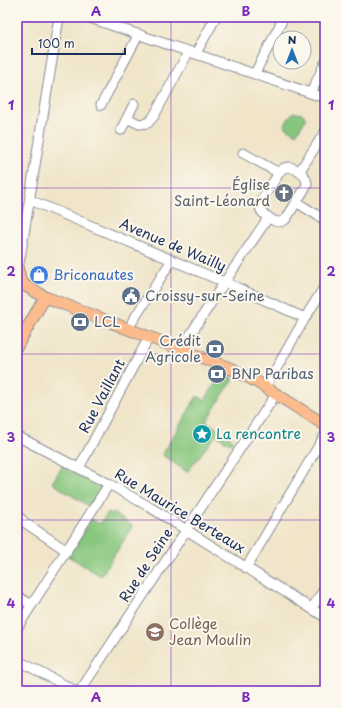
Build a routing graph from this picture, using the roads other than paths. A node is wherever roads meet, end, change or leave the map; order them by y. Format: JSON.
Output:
{"nodes":[{"id":1,"x":59,"y":17,"type":"edge"},
{"id":2,"x":87,"y":17,"type":"edge"},
{"id":3,"x":216,"y":17,"type":"edge"},
{"id":4,"x":284,"y":17,"type":"edge"},
{"id":5,"x":139,"y":34,"type":"junction"},
{"id":6,"x":192,"y":52,"type":"junction"},
{"id":7,"x":325,"y":63,"type":"edge"},
{"id":8,"x":255,"y":74,"type":"junction"},
{"id":9,"x":311,"y":93,"type":"junction"},
{"id":10,"x":325,"y":98,"type":"edge"},
{"id":11,"x":134,"y":104,"type":"dead end"},
{"id":12,"x":101,"y":105,"type":"dead end"},
{"id":13,"x":127,"y":118,"type":"junction"},
{"id":14,"x":121,"y":130,"type":"dead end"},
{"id":15,"x":325,"y":132,"type":"edge"},
{"id":16,"x":241,"y":153,"type":"dead end"},
{"id":17,"x":299,"y":172,"type":"junction"},
{"id":18,"x":280,"y":173,"type":"junction"},
{"id":19,"x":30,"y":200,"type":"junction"},
{"id":20,"x":296,"y":202,"type":"junction"},
{"id":21,"x":268,"y":218,"type":"junction"},
{"id":22,"x":325,"y":220,"type":"edge"},
{"id":23,"x":172,"y":260,"type":"junction"},
{"id":24,"x":17,"y":266,"type":"edge"},
{"id":25,"x":224,"y":282,"type":"junction"},
{"id":26,"x":18,"y":283,"type":"edge"},
{"id":27,"x":325,"y":286,"type":"edge"},
{"id":28,"x":44,"y":297,"type":"junction"},
{"id":29,"x":305,"y":318,"type":"junction"},
{"id":30,"x":132,"y":322,"type":"dead end"},
{"id":31,"x":149,"y":337,"type":"junction"},
{"id":32,"x":17,"y":346,"type":"edge"},
{"id":33,"x":181,"y":349,"type":"junction"},
{"id":34,"x":265,"y":387,"type":"junction"},
{"id":35,"x":276,"y":394,"type":"junction"},
{"id":36,"x":325,"y":425,"type":"edge"},
{"id":37,"x":325,"y":435,"type":"edge"},
{"id":38,"x":17,"y":436,"type":"edge"},
{"id":39,"x":79,"y":468,"type":"junction"},
{"id":40,"x":109,"y":484,"type":"junction"},
{"id":41,"x":20,"y":518,"type":"dead end"},
{"id":42,"x":186,"y":529,"type":"junction"},
{"id":43,"x":67,"y":550,"type":"junction"},
{"id":44,"x":246,"y":568,"type":"junction"},
{"id":45,"x":325,"y":588,"type":"edge"},
{"id":46,"x":17,"y":596,"type":"edge"},
{"id":47,"x":32,"y":605,"type":"junction"},
{"id":48,"x":312,"y":608,"type":"junction"},
{"id":49,"x":325,"y":617,"type":"edge"},
{"id":50,"x":17,"y":628,"type":"edge"},
{"id":51,"x":17,"y":660,"type":"edge"},
{"id":52,"x":76,"y":691,"type":"edge"},
{"id":53,"x":80,"y":691,"type":"edge"}],
"edges":[{"from":1,"to":19,"type":"street"},
{"from":2,"to":5,"type":"street"},
{"from":3,"to":6,"type":"street"},
{"from":4,"to":8,"type":"street"},
{"from":5,"to":6,"type":"street"},
{"from":5,"to":12,"type":"street"},
{"from":6,"to":8,"type":"street"},
{"from":6,"to":13,"type":"street"},
{"from":7,"to":9,"type":"street"},
{"from":8,"to":9,"type":"street"},
{"from":9,"to":10,"type":"street"},
{"from":11,"to":13,"type":"street"},
{"from":13,"to":14,"type":"street"},
{"from":15,"to":17,"type":"street"},
{"from":16,"to":18,"type":"street"},
{"from":17,"to":18,"type":"street"},
{"from":17,"to":20,"type":"street"},
{"from":18,"to":21,"type":"street"},
{"from":19,"to":23,"type":"street","name":"Avenue de Wailly"},
{"from":19,"to":24,"type":"street"},
{"from":20,"to":21,"type":"street"},
{"from":20,"to":22,"type":"street"},
{"from":21,"to":25,"type":"street"},
{"from":23,"to":25,"type":"street","name":"Avenue de Wailly"},
{"from":23,"to":30,"type":"street"},
{"from":24,"to":26,"type":"main road"},
{"from":25,"to":29,"type":"street","name":"Avenue de Wailly"},
{"from":25,"to":33,"type":"street"},
{"from":26,"to":28,"type":"main road"},
{"from":27,"to":29,"type":"street"},
{"from":28,"to":31,"type":"main road"},
{"from":28,"to":32,"type":"main road"},
{"from":29,"to":34,"type":"street"},
{"from":31,"to":33,"type":"main road"},
{"from":31,"to":39,"type":"street","name":"Rue Vaillant"},
{"from":33,"to":34,"type":"main road"},
{"from":34,"to":35,"type":"main road"},
{"from":35,"to":36,"type":"main road"},
{"from":35,"to":42,"type":"street","name":"Rue de Seine"},
{"from":37,"to":44,"type":"street"},
{"from":38,"to":39,"type":"street","name":"Rue Maurice Berteaux"},
{"from":39,"to":40,"type":"street","name":"Rue Maurice Berteaux"},
{"from":40,"to":42,"type":"street","name":"Rue Maurice Berteaux"},
{"from":40,"to":43,"type":"street"},
{"from":41,"to":43,"type":"street"},
{"from":42,"to":44,"type":"street","name":"Rue Maurice Berteaux"},
{"from":42,"to":53,"type":"street","name":"Rue de Seine"},
{"from":43,"to":47,"type":"street"},
{"from":44,"to":48,"type":"street","name":"Rue Maurice Berteaux"},
{"from":45,"to":48,"type":"street"},
{"from":46,"to":47,"type":"street"},
{"from":47,"to":50,"type":"street"},
{"from":48,"to":49,"type":"street","name":"Rue Maurice Berteaux"},
{"from":51,"to":52,"type":"street"}]}
